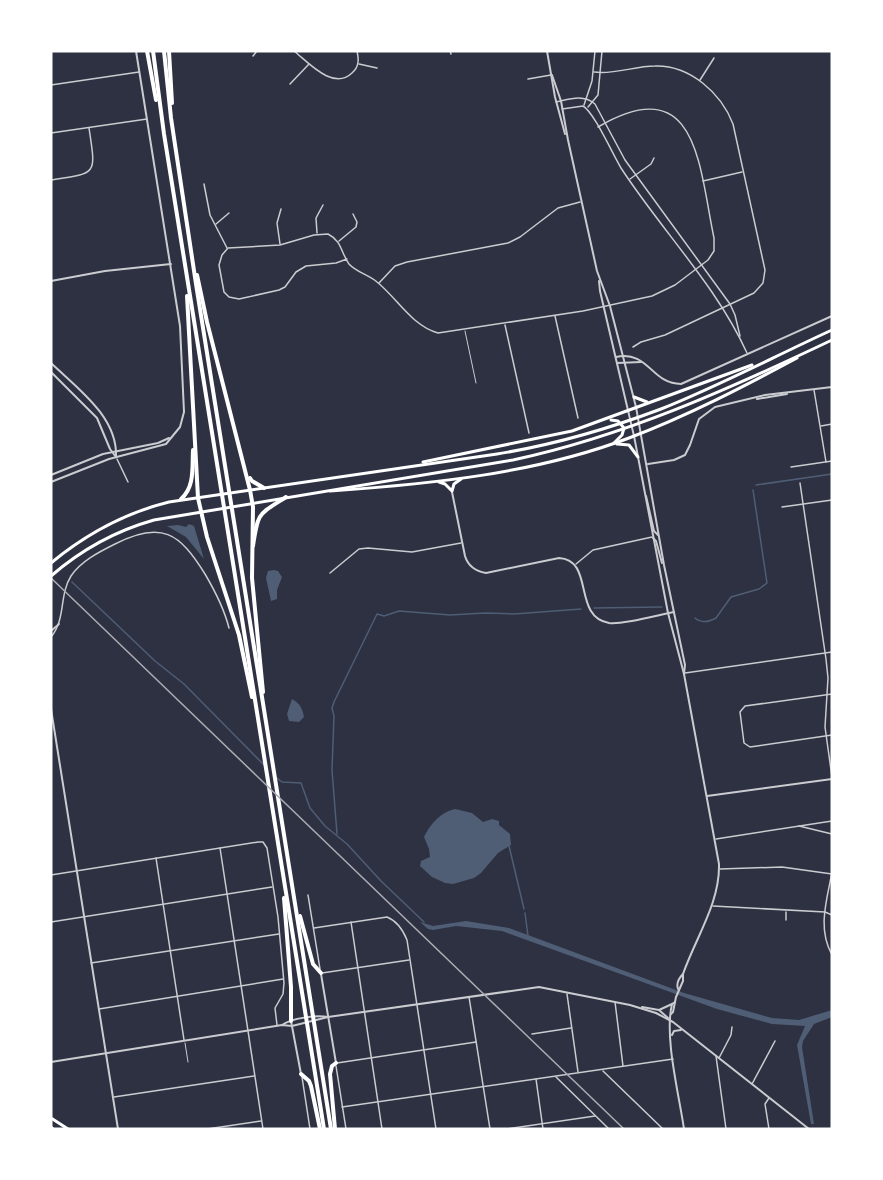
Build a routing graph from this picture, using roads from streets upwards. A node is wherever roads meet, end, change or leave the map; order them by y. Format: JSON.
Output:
{"nodes":[{"id":1,"x":136,"y":51,"type":"edge"},
{"id":2,"x":147,"y":51,"type":"edge"},
{"id":3,"x":153,"y":51,"type":"edge"},
{"id":4,"x":164,"y":51,"type":"edge"},
{"id":5,"x":169,"y":51,"type":"edge"},
{"id":6,"x":257,"y":51,"type":"edge"},
{"id":7,"x":294,"y":51,"type":"edge"},
{"id":8,"x":357,"y":51,"type":"edge"},
{"id":9,"x":547,"y":51,"type":"edge"},
{"id":10,"x":595,"y":51,"type":"edge"},
{"id":11,"x":602,"y":51,"type":"edge"},
{"id":12,"x":253,"y":56,"type":"dead end"},
{"id":13,"x":714,"y":58,"type":"dead end"},
{"id":14,"x":310,"y":63,"type":"junction"},
{"id":15,"x":358,"y":64,"type":"junction"},
{"id":16,"x":377,"y":68,"type":"dead end"},
{"id":17,"x":140,"y":72,"type":"junction"},
{"id":18,"x":594,"y":72,"type":"junction"},
{"id":19,"x":601,"y":73,"type":"junction"},
{"id":20,"x":552,"y":75,"type":"junction"},
{"id":21,"x":528,"y":79,"type":"dead end"},
{"id":22,"x":699,"y":81,"type":"junction"},
{"id":23,"x":290,"y":84,"type":"dead end"},
{"id":24,"x":51,"y":85,"type":"edge"},
{"id":25,"x":586,"y":99,"type":"junction"},
{"id":26,"x":561,"y":101,"type":"junction"},
{"id":27,"x":556,"y":102,"type":"junction"},
{"id":28,"x":593,"y":102,"type":"junction"},
{"id":29,"x":583,"y":106,"type":"junction"},
{"id":30,"x":563,"y":108,"type":"junction"},
{"id":31,"x":587,"y":108,"type":"junction"},
{"id":32,"x":558,"y":109,"type":"junction"},
{"id":33,"x":148,"y":119,"type":"junction"},
{"id":34,"x":604,"y":123,"type":"junction"},
{"id":35,"x":598,"y":127,"type":"junction"},
{"id":36,"x":89,"y":128,"type":"junction"},
{"id":37,"x":51,"y":133,"type":"edge"},
{"id":38,"x":164,"y":134,"type":"junction"},
{"id":39,"x":568,"y":140,"type":"junction"},
{"id":40,"x":174,"y":142,"type":"junction"},
{"id":41,"x":654,"y":158,"type":"dead end"},
{"id":42,"x":743,"y":172,"type":"junction"},
{"id":43,"x":635,"y":175,"type":"junction"},
{"id":44,"x":51,"y":180,"type":"edge"},
{"id":45,"x":629,"y":180,"type":"junction"},
{"id":46,"x":702,"y":181,"type":"junction"},
{"id":47,"x":204,"y":184,"type":"dead end"},
{"id":48,"x":581,"y":201,"type":"junction"},
{"id":49,"x":323,"y":205,"type":"dead end"},
{"id":50,"x":282,"y":209,"type":"dead end"},
{"id":51,"x":229,"y":213,"type":"dead end"},
{"id":52,"x":353,"y":214,"type":"dead end"},
{"id":53,"x":215,"y":224,"type":"junction"},
{"id":54,"x":318,"y":234,"type":"junction"},
{"id":55,"x":338,"y":241,"type":"junction"},
{"id":56,"x":181,"y":243,"type":"junction"},
{"id":57,"x":280,"y":244,"type":"junction"},
{"id":58,"x":227,"y":249,"type":"junction"},
{"id":59,"x":191,"y":253,"type":"junction"},
{"id":60,"x":346,"y":259,"type":"junction"},
{"id":61,"x":171,"y":264,"type":"junction"},
{"id":62,"x":702,"y":266,"type":"junction"},
{"id":63,"x":696,"y":270,"type":"junction"},
{"id":64,"x":51,"y":281,"type":"edge"},
{"id":65,"x":599,"y":281,"type":"junction"},
{"id":66,"x":379,"y":283,"type":"junction"},
{"id":67,"x":730,"y":304,"type":"junction"},
{"id":68,"x":610,"y":306,"type":"junction"},
{"id":69,"x":603,"y":307,"type":"junction"},
{"id":70,"x":723,"y":308,"type":"junction"},
{"id":71,"x":554,"y":315,"type":"junction"},
{"id":72,"x":832,"y":316,"type":"edge"},
{"id":73,"x":505,"y":323,"type":"junction"},
{"id":74,"x":832,"y":330,"type":"edge"},
{"id":75,"x":740,"y":337,"type":"junction"},
{"id":76,"x":832,"y":339,"type":"edge"},
{"id":77,"x":823,"y":344,"type":"junction"},
{"id":78,"x":633,"y":347,"type":"dead end"},
{"id":79,"x":747,"y":354,"type":"junction"},
{"id":80,"x":624,"y":356,"type":"junction"},
{"id":81,"x":615,"y":357,"type":"junction"},
{"id":82,"x":626,"y":362,"type":"junction"},
{"id":83,"x":763,"y":362,"type":"junction"},
{"id":84,"x":51,"y":363,"type":"edge"},
{"id":85,"x":617,"y":363,"type":"junction"},
{"id":86,"x":643,"y":363,"type":"junction"},
{"id":87,"x":51,"y":372,"type":"edge"},
{"id":88,"x":832,"y":387,"type":"edge"},
{"id":89,"x":814,"y":390,"type":"junction"},
{"id":90,"x":634,"y":396,"type":"junction"},
{"id":91,"x":649,"y":402,"type":"junction"},
{"id":92,"x":636,"y":407,"type":"junction"},
{"id":93,"x":628,"y":411,"type":"junction"},
{"id":94,"x":578,"y":418,"type":"dead end"},
{"id":95,"x":602,"y":421,"type":"junction"},
{"id":96,"x":832,"y":424,"type":"edge"},
{"id":97,"x":820,"y":426,"type":"junction"},
{"id":98,"x":194,"y":431,"type":"junction"},
{"id":99,"x":529,"y":433,"type":"dead end"},
{"id":100,"x":642,"y":433,"type":"junction"},
{"id":101,"x":634,"y":436,"type":"junction"},
{"id":102,"x":172,"y":437,"type":"junction"},
{"id":103,"x":613,"y":444,"type":"junction"},
{"id":104,"x":116,"y":451,"type":"junction"},
{"id":105,"x":112,"y":452,"type":"junction"},
{"id":106,"x":116,"y":457,"type":"junction"},
{"id":107,"x":638,"y":457,"type":"junction"},
{"id":108,"x":832,"y":461,"type":"edge"},
{"id":109,"x":826,"y":462,"type":"junction"},
{"id":110,"x":648,"y":465,"type":"junction"},
{"id":111,"x":404,"y":466,"type":"junction"},
{"id":112,"x":792,"y":467,"type":"dead end"},
{"id":113,"x":247,"y":471,"type":"junction"},
{"id":114,"x":51,"y":475,"type":"edge"},
{"id":115,"x":472,"y":476,"type":"junction"},
{"id":116,"x":51,"y":482,"type":"edge"},
{"id":117,"x":128,"y":482,"type":"dead end"},
{"id":118,"x":430,"y":483,"type":"junction"},
{"id":119,"x":800,"y":483,"type":"dead end"},
{"id":120,"x":643,"y":487,"type":"junction"},
{"id":121,"x":264,"y":488,"type":"junction"},
{"id":122,"x":250,"y":490,"type":"junction"},
{"id":123,"x":452,"y":491,"type":"junction"},
{"id":124,"x":310,"y":492,"type":"junction"},
{"id":125,"x":286,"y":497,"type":"junction"},
{"id":126,"x":198,"y":498,"type":"junction"},
{"id":127,"x":181,"y":499,"type":"junction"},
{"id":128,"x":832,"y":500,"type":"edge"},
{"id":129,"x":252,"y":502,"type":"junction"},
{"id":130,"x":804,"y":504,"type":"junction"},
{"id":131,"x":782,"y":507,"type":"dead end"},
{"id":132,"x":200,"y":511,"type":"junction"},
{"id":133,"x":658,"y":535,"type":"junction"},
{"id":134,"x":652,"y":537,"type":"junction"},
{"id":135,"x":462,"y":543,"type":"junction"},
{"id":136,"x":252,"y":559,"type":"junction"},
{"id":137,"x":51,"y":562,"type":"edge"},
{"id":138,"x":575,"y":565,"type":"junction"},
{"id":139,"x":664,"y":568,"type":"junction"},
{"id":140,"x":330,"y":573,"type":"dead end"},
{"id":141,"x":51,"y":576,"type":"edge"},
{"id":142,"x":674,"y":612,"type":"junction"},
{"id":143,"x":668,"y":613,"type":"junction"},
{"id":144,"x":58,"y":624,"type":"junction"},
{"id":145,"x":229,"y":628,"type":"dead end"},
{"id":146,"x":51,"y":631,"type":"edge"},
{"id":147,"x":51,"y":637,"type":"edge"},
{"id":148,"x":832,"y":652,"type":"edge"},
{"id":149,"x":825,"y":653,"type":"junction"},
{"id":150,"x":684,"y":674,"type":"junction"},
{"id":151,"x":832,"y":694,"type":"edge"},
{"id":152,"x":826,"y":695,"type":"junction"},
{"id":153,"x":51,"y":709,"type":"edge"},
{"id":154,"x":255,"y":709,"type":"junction"},
{"id":155,"x":268,"y":734,"type":"junction"},
{"id":156,"x":832,"y":735,"type":"edge"},
{"id":157,"x":826,"y":736,"type":"junction"},
{"id":158,"x":832,"y":778,"type":"edge"},
{"id":159,"x":707,"y":796,"type":"junction"},
{"id":160,"x":832,"y":821,"type":"edge"},
{"id":161,"x":798,"y":826,"type":"junction"},
{"id":162,"x":832,"y":834,"type":"edge"},
{"id":163,"x":715,"y":839,"type":"junction"},
{"id":164,"x":220,"y":848,"type":"junction"},
{"id":165,"x":156,"y":858,"type":"junction"},
{"id":166,"x":719,"y":869,"type":"junction"},
{"id":167,"x":77,"y":870,"type":"junction"},
{"id":168,"x":832,"y":873,"type":"edge"},
{"id":169,"x":51,"y":875,"type":"edge"},
{"id":170,"x":283,"y":877,"type":"junction"},
{"id":171,"x":273,"y":886,"type":"junction"},
{"id":172,"x":227,"y":894,"type":"junction"},
{"id":173,"x":294,"y":895,"type":"junction"},
{"id":174,"x":308,"y":895,"type":"dead end"},
{"id":175,"x":163,"y":904,"type":"junction"},
{"id":176,"x":712,"y":906,"type":"junction"},
{"id":177,"x":786,"y":910,"type":"junction"},
{"id":178,"x":825,"y":912,"type":"junction"},
{"id":179,"x":832,"y":915,"type":"edge"},
{"id":180,"x":85,"y":916,"type":"junction"},
{"id":181,"x":786,"y":920,"type":"dead end"},
{"id":182,"x":51,"y":922,"type":"edge"},
{"id":183,"x":351,"y":922,"type":"junction"},
{"id":184,"x":314,"y":928,"type":"junction"},
{"id":185,"x":279,"y":933,"type":"junction"},
{"id":186,"x":234,"y":940,"type":"junction"},
{"id":187,"x":170,"y":951,"type":"junction"},
{"id":188,"x":832,"y":955,"type":"edge"},
{"id":189,"x":410,"y":960,"type":"junction"},
{"id":190,"x":91,"y":963,"type":"junction"},
{"id":191,"x":358,"y":968,"type":"junction"},
{"id":192,"x":321,"y":973,"type":"junction"},
{"id":193,"x":284,"y":979,"type":"junction"},
{"id":194,"x":241,"y":986,"type":"junction"},
{"id":195,"x":566,"y":993,"type":"junction"},
{"id":196,"x":177,"y":996,"type":"junction"},
{"id":197,"x":469,"y":997,"type":"junction"},
{"id":198,"x":615,"y":1002,"type":"junction"},
{"id":199,"x":673,"y":1003,"type":"junction"},
{"id":200,"x":417,"y":1005,"type":"junction"},
{"id":201,"x":636,"y":1006,"type":"junction"},
{"id":202,"x":99,"y":1009,"type":"junction"},
{"id":203,"x":659,"y":1010,"type":"junction"},
{"id":204,"x":365,"y":1012,"type":"junction"},
{"id":205,"x":328,"y":1017,"type":"junction"},
{"id":206,"x":670,"y":1020,"type":"junction"},
{"id":207,"x":292,"y":1023,"type":"junction"},
{"id":208,"x":277,"y":1026,"type":"junction"},
{"id":209,"x":732,"y":1027,"type":"dead end"},
{"id":210,"x":572,"y":1028,"type":"junction"},
{"id":211,"x":682,"y":1030,"type":"junction"},
{"id":212,"x":248,"y":1031,"type":"junction"},
{"id":213,"x":532,"y":1034,"type":"dead end"},
{"id":214,"x":671,"y":1038,"type":"junction"},
{"id":215,"x":184,"y":1041,"type":"junction"},
{"id":216,"x":775,"y":1041,"type":"dead end"},
{"id":217,"x":476,"y":1042,"type":"junction"},
{"id":218,"x":423,"y":1050,"type":"junction"},
{"id":219,"x":106,"y":1053,"type":"junction"},
{"id":220,"x":718,"y":1057,"type":"junction"},
{"id":221,"x":372,"y":1058,"type":"junction"},
{"id":222,"x":674,"y":1059,"type":"junction"},
{"id":223,"x":51,"y":1062,"type":"edge"},
{"id":224,"x":336,"y":1063,"type":"junction"},
{"id":225,"x":624,"y":1066,"type":"junction"},
{"id":226,"x":602,"y":1070,"type":"junction"},
{"id":227,"x":578,"y":1073,"type":"junction"},
{"id":228,"x":301,"y":1074,"type":"junction"},
{"id":229,"x":255,"y":1076,"type":"junction"},
{"id":230,"x":555,"y":1076,"type":"junction"},
{"id":231,"x":536,"y":1079,"type":"junction"},
{"id":232,"x":751,"y":1085,"type":"junction"},
{"id":233,"x":483,"y":1087,"type":"junction"},
{"id":234,"x":430,"y":1094,"type":"junction"},
{"id":235,"x":113,"y":1097,"type":"junction"},
{"id":236,"x":769,"y":1098,"type":"junction"},
{"id":237,"x":378,"y":1102,"type":"junction"},
{"id":238,"x":342,"y":1107,"type":"junction"},
{"id":239,"x":595,"y":1116,"type":"junction"},
{"id":240,"x":51,"y":1118,"type":"edge"},
{"id":241,"x":262,"y":1120,"type":"junction"},
{"id":242,"x":542,"y":1124,"type":"junction"},
{"id":243,"x":68,"y":1129,"type":"edge"},
{"id":244,"x":118,"y":1129,"type":"edge"},
{"id":245,"x":207,"y":1129,"type":"edge"},
{"id":246,"x":263,"y":1129,"type":"edge"},
{"id":247,"x":310,"y":1129,"type":"edge"},
{"id":248,"x":322,"y":1129,"type":"edge"},
{"id":249,"x":333,"y":1129,"type":"edge"},
{"id":250,"x":346,"y":1129,"type":"edge"},
{"id":251,"x":382,"y":1129,"type":"edge"},
{"id":252,"x":436,"y":1129,"type":"edge"},
{"id":253,"x":490,"y":1129,"type":"edge"},
{"id":254,"x":507,"y":1129,"type":"edge"},
{"id":255,"x":543,"y":1129,"type":"edge"},
{"id":256,"x":609,"y":1129,"type":"edge"},
{"id":257,"x":663,"y":1129,"type":"edge"},
{"id":258,"x":684,"y":1129,"type":"edge"},
{"id":259,"x":726,"y":1129,"type":"edge"},
{"id":260,"x":769,"y":1129,"type":"edge"},
{"id":261,"x":809,"y":1129,"type":"edge"}],
"edges":[{"from":1,"to":17,"type":"street"},
{"from":2,"to":38,"type":"highway"},
{"from":3,"to":38,"type":"highway"},
{"from":4,"to":40,"type":"highway"},
{"from":5,"to":40,"type":"highway"},
{"from":6,"to":12,"type":"street"},
{"from":7,"to":14,"type":"street"},
{"from":8,"to":15,"type":"street"},
{"from":9,"to":20,"type":"street"},
{"from":10,"to":18,"type":"street"},
{"from":11,"to":19,"type":"street"},
{"from":13,"to":22,"type":"street"},
{"from":14,"to":15,"type":"street"},
{"from":14,"to":23,"type":"street"},
{"from":15,"to":16,"type":"street"},
{"from":17,"to":24,"type":"street"},
{"from":17,"to":33,"type":"street"},
{"from":18,"to":19,"type":"street"},
{"from":18,"to":25,"type":"street"},
{"from":19,"to":22,"type":"street"},
{"from":19,"to":28,"type":"street"},
{"from":20,"to":21,"type":"street"},
{"from":20,"to":26,"type":"street"},
{"from":20,"to":27,"type":"street"},
{"from":22,"to":42,"type":"street"},
{"from":25,"to":26,"type":"street"},
{"from":25,"to":28,"type":"street"},
{"from":25,"to":29,"type":"street"},
{"from":26,"to":27,"type":"street"},
{"from":26,"to":30,"type":"street"},
{"from":27,"to":32,"type":"street"},
{"from":28,"to":31,"type":"street"},
{"from":28,"to":34,"type":"street"},
{"from":29,"to":30,"type":"street"},
{"from":29,"to":31,"type":"street"},
{"from":30,"to":32,"type":"street"},
{"from":30,"to":39,"type":"street"},
{"from":31,"to":35,"type":"street"},
{"from":32,"to":39,"type":"street"},
{"from":33,"to":36,"type":"street"},
{"from":33,"to":61,"type":"street"},
{"from":34,"to":35,"type":"street"},
{"from":34,"to":43,"type":"street"},
{"from":34,"to":46,"type":"street"},
{"from":35,"to":45,"type":"street"},
{"from":36,"to":37,"type":"street"},
{"from":36,"to":44,"type":"street"},
{"from":38,"to":56,"type":"highway"},
{"from":39,"to":48,"type":"street"},
{"from":40,"to":59,"type":"highway"},
{"from":41,"to":43,"type":"street"},
{"from":42,"to":46,"type":"street"},
{"from":42,"to":67,"type":"street"},
{"from":43,"to":45,"type":"street"},
{"from":43,"to":62,"type":"street"},
{"from":45,"to":63,"type":"street"},
{"from":46,"to":62,"type":"street"},
{"from":47,"to":53,"type":"street"},
{"from":48,"to":65,"type":"street"},
{"from":48,"to":66,"type":"street"},
{"from":49,"to":54,"type":"street"},
{"from":50,"to":57,"type":"street"},
{"from":51,"to":53,"type":"street"},
{"from":52,"to":55,"type":"street"},
{"from":53,"to":58,"type":"street"},
{"from":54,"to":55,"type":"street"},
{"from":54,"to":57,"type":"street"},
{"from":55,"to":60,"type":"street"},
{"from":56,"to":98,"type":"highway"},
{"from":56,"to":154,"type":"highway"},
{"from":57,"to":58,"type":"street"},
{"from":58,"to":60,"type":"street"},
{"from":59,"to":113,"type":"highway"},
{"from":59,"to":155,"type":"highway"},
{"from":60,"to":66,"type":"street"},
{"from":61,"to":64,"type":"street"},
{"from":61,"to":102,"type":"street"},
{"from":62,"to":63,"type":"street"},
{"from":62,"to":67,"type":"street"},
{"from":63,"to":68,"type":"street"},
{"from":63,"to":70,"type":"street"},
{"from":65,"to":68,"type":"street"},
{"from":65,"to":69,"type":"street"},
{"from":66,"to":73,"type":"street"},
{"from":67,"to":70,"type":"street"},
{"from":67,"to":75,"type":"street"},
{"from":68,"to":69,"type":"street"},
{"from":68,"to":80,"type":"street"},
{"from":69,"to":71,"type":"street"},
{"from":69,"to":81,"type":"street"},
{"from":70,"to":75,"type":"street"},
{"from":70,"to":78,"type":"street"},
{"from":71,"to":73,"type":"street"},
{"from":71,"to":94,"type":"street"},
{"from":72,"to":79,"type":"street"},
{"from":73,"to":99,"type":"street"},
{"from":74,"to":83,"type":"main road"},
{"from":75,"to":79,"type":"street"},
{"from":76,"to":77,"type":"main road"},
{"from":77,"to":100,"type":"main road"},
{"from":77,"to":124,"type":"main road"},
{"from":79,"to":86,"type":"street"},
{"from":80,"to":81,"type":"street"},
{"from":80,"to":82,"type":"street"},
{"from":80,"to":86,"type":"street"},
{"from":81,"to":85,"type":"street"},
{"from":82,"to":85,"type":"street"},
{"from":82,"to":86,"type":"street"},
{"from":82,"to":90,"type":"street"},
{"from":83,"to":91,"type":"main road"},
{"from":83,"to":111,"type":"main road"},
{"from":84,"to":104,"type":"street"},
{"from":85,"to":93,"type":"street"},
{"from":87,"to":105,"type":"street"},
{"from":88,"to":89,"type":"street"},
{"from":89,"to":97,"type":"street"},
{"from":89,"to":110,"type":"street"},
{"from":90,"to":91,"type":"main road"},
{"from":90,"to":92,"type":"street"},
{"from":91,"to":92,"type":"main road"},
{"from":92,"to":93,"type":"main road"},
{"from":92,"to":100,"type":"street"},
{"from":93,"to":95,"type":"main road"},
{"from":93,"to":101,"type":"street"},
{"from":95,"to":103,"type":"main road"},
{"from":95,"to":111,"type":"main road"},
{"from":96,"to":97,"type":"street"},
{"from":97,"to":109,"type":"street"},
{"from":98,"to":126,"type":"highway"},
{"from":98,"to":127,"type":"highway"},
{"from":100,"to":101,"type":"main road"},
{"from":100,"to":110,"type":"street"},
{"from":101,"to":103,"type":"main road"},
{"from":101,"to":107,"type":"street"},
{"from":102,"to":104,"type":"street"},
{"from":102,"to":106,"type":"street"},
{"from":103,"to":107,"type":"main road"},
{"from":103,"to":115,"type":"main road"},
{"from":104,"to":105,"type":"street"},
{"from":104,"to":106,"type":"street"},
{"from":105,"to":106,"type":"street"},
{"from":105,"to":114,"type":"street"},
{"from":106,"to":116,"type":"street"},
{"from":106,"to":117,"type":"street"},
{"from":107,"to":120,"type":"street"},
{"from":108,"to":109,"type":"street"},
{"from":109,"to":112,"type":"street"},
{"from":110,"to":133,"type":"street"},
{"from":111,"to":121,"type":"main road"},
{"from":113,"to":121,"type":"highway"},
{"from":113,"to":122,"type":"highway"},
{"from":115,"to":118,"type":"main road"},
{"from":115,"to":123,"type":"main road"},
{"from":118,"to":123,"type":"main road"},
{"from":118,"to":124,"type":"main road"},
{"from":119,"to":130,"type":"street"},
{"from":120,"to":133,"type":"street"},
{"from":120,"to":134,"type":"street"},
{"from":121,"to":122,"type":"main road"},
{"from":122,"to":126,"type":"main road"},
{"from":122,"to":129,"type":"highway"},
{"from":123,"to":135,"type":"street"},
{"from":124,"to":125,"type":"main road"},
{"from":125,"to":129,"type":"main road"},
{"from":125,"to":136,"type":"highway"},
{"from":126,"to":127,"type":"main road"},
{"from":126,"to":132,"type":"highway"},
{"from":127,"to":137,"type":"main road"},
{"from":128,"to":130,"type":"street"},
{"from":129,"to":132,"type":"main road"},
{"from":129,"to":136,"type":"highway"},
{"from":130,"to":131,"type":"street"},
{"from":130,"to":149,"type":"street"},
{"from":132,"to":141,"type":"main road"},
{"from":132,"to":154,"type":"highway"},
{"from":133,"to":139,"type":"street"},
{"from":134,"to":138,"type":"street"},
{"from":134,"to":139,"type":"street"},
{"from":134,"to":143,"type":"street"},
{"from":135,"to":138,"type":"street"},
{"from":135,"to":140,"type":"street"},
{"from":136,"to":155,"type":"highway"},
{"from":138,"to":143,"type":"street"},
{"from":139,"to":142,"type":"street"},
{"from":142,"to":143,"type":"street"},
{"from":142,"to":150,"type":"street"},
{"from":143,"to":150,"type":"street"},
{"from":144,"to":145,"type":"street"},
{"from":144,"to":146,"type":"street"},
{"from":144,"to":147,"type":"street"},
{"from":148,"to":149,"type":"street"},
{"from":149,"to":150,"type":"street"},
{"from":149,"to":152,"type":"street"},
{"from":150,"to":159,"type":"street"},
{"from":151,"to":152,"type":"street"},
{"from":152,"to":157,"type":"street"},
{"from":152,"to":157,"type":"street"},
{"from":153,"to":167,"type":"street"},
{"from":154,"to":170,"type":"highway"},
{"from":155,"to":173,"type":"highway"},
{"from":156,"to":157,"type":"street"},
{"from":157,"to":158,"type":"street"},
{"from":158,"to":159,"type":"street"},
{"from":159,"to":163,"type":"street"},
{"from":160,"to":161,"type":"street"},
{"from":161,"to":162,"type":"street"},
{"from":161,"to":163,"type":"street"},
{"from":163,"to":166,"type":"street"},
{"from":164,"to":165,"type":"street"},
{"from":164,"to":171,"type":"street"},
{"from":164,"to":172,"type":"street"},
{"from":165,"to":167,"type":"street"},
{"from":165,"to":175,"type":"street"},
{"from":166,"to":168,"type":"street"},
{"from":166,"to":176,"type":"street"},
{"from":167,"to":169,"type":"street"},
{"from":167,"to":180,"type":"street"},
{"from":168,"to":178,"type":"street"},
{"from":170,"to":207,"type":"highway"},
{"from":170,"to":248,"type":"highway"},
{"from":171,"to":172,"type":"street"},
{"from":171,"to":185,"type":"street"},
{"from":172,"to":175,"type":"street"},
{"from":172,"to":186,"type":"street"},
{"from":173,"to":192,"type":"highway"},
{"from":173,"to":249,"type":"highway"},
{"from":174,"to":184,"type":"street"},
{"from":175,"to":180,"type":"street"},
{"from":175,"to":187,"type":"street"},
{"from":176,"to":177,"type":"street"},
{"from":176,"to":199,"type":"street"},
{"from":177,"to":178,"type":"street"},
{"from":177,"to":181,"type":"street"},
{"from":178,"to":179,"type":"street"},
{"from":178,"to":188,"type":"street"},
{"from":180,"to":182,"type":"street"},
{"from":180,"to":190,"type":"street"},
{"from":183,"to":184,"type":"street"},
{"from":183,"to":189,"type":"street"},
{"from":183,"to":191,"type":"street"},
{"from":184,"to":192,"type":"street"},
{"from":185,"to":186,"type":"street"},
{"from":185,"to":193,"type":"street"},
{"from":186,"to":187,"type":"street"},
{"from":186,"to":194,"type":"street"},
{"from":187,"to":190,"type":"street"},
{"from":187,"to":196,"type":"street"},
{"from":189,"to":191,"type":"street"},
{"from":189,"to":200,"type":"street"},
{"from":190,"to":202,"type":"street"},
{"from":191,"to":192,"type":"street"},
{"from":191,"to":204,"type":"street"},
{"from":192,"to":205,"type":"street"},
{"from":193,"to":194,"type":"street"},
{"from":193,"to":208,"type":"street"},
{"from":194,"to":196,"type":"street"},
{"from":194,"to":212,"type":"street"},
{"from":195,"to":197,"type":"street"},
{"from":195,"to":198,"type":"street"},
{"from":195,"to":210,"type":"street"},
{"from":196,"to":202,"type":"street"},
{"from":196,"to":215,"type":"street"},
{"from":197,"to":200,"type":"street"},
{"from":197,"to":217,"type":"street"},
{"from":198,"to":201,"type":"street"},
{"from":198,"to":225,"type":"street"},
{"from":199,"to":203,"type":"street"},
{"from":199,"to":206,"type":"street"},
{"from":200,"to":204,"type":"street"},
{"from":200,"to":218,"type":"street"},
{"from":201,"to":203,"type":"street"},
{"from":201,"to":206,"type":"street"},
{"from":202,"to":219,"type":"street"},
{"from":203,"to":206,"type":"street"},
{"from":204,"to":205,"type":"street"},
{"from":204,"to":221,"type":"street"},
{"from":205,"to":207,"type":"street"},
{"from":205,"to":224,"type":"street"},
{"from":206,"to":211,"type":"street"},
{"from":206,"to":214,"type":"street"},
{"from":207,"to":208,"type":"street"},
{"from":207,"to":228,"type":"street"},
{"from":208,"to":212,"type":"street"},
{"from":209,"to":220,"type":"street"},
{"from":210,"to":213,"type":"street"},
{"from":210,"to":227,"type":"street"},
{"from":211,"to":214,"type":"street"},
{"from":211,"to":220,"type":"street"},
{"from":212,"to":215,"type":"street"},
{"from":212,"to":229,"type":"street"},
{"from":214,"to":222,"type":"street"},
{"from":215,"to":219,"type":"street"},
{"from":216,"to":232,"type":"street"},
{"from":217,"to":218,"type":"street"},
{"from":217,"to":233,"type":"street"},
{"from":218,"to":221,"type":"street"},
{"from":218,"to":234,"type":"street"},
{"from":219,"to":223,"type":"street"},
{"from":219,"to":235,"type":"street"},
{"from":220,"to":232,"type":"street"},
{"from":220,"to":259,"type":"street"},
{"from":221,"to":224,"type":"street"},
{"from":221,"to":237,"type":"street"},
{"from":222,"to":225,"type":"street"},
{"from":222,"to":258,"type":"street"},
{"from":224,"to":238,"type":"street"},
{"from":224,"to":249,"type":"highway"},
{"from":225,"to":226,"type":"street"},
{"from":226,"to":227,"type":"street"},
{"from":226,"to":257,"type":"street"},
{"from":227,"to":230,"type":"street"},
{"from":228,"to":247,"type":"street"},
{"from":228,"to":248,"type":"highway"},
{"from":229,"to":235,"type":"street"},
{"from":229,"to":241,"type":"street"},
{"from":230,"to":231,"type":"street"},
{"from":230,"to":239,"type":"street"},
{"from":231,"to":233,"type":"street"},
{"from":231,"to":242,"type":"street"},
{"from":232,"to":236,"type":"street"},
{"from":233,"to":234,"type":"street"},
{"from":233,"to":253,"type":"street"},
{"from":234,"to":237,"type":"street"},
{"from":234,"to":252,"type":"street"},
{"from":235,"to":244,"type":"street"},
{"from":236,"to":260,"type":"street"},
{"from":236,"to":261,"type":"street"},
{"from":237,"to":238,"type":"street"},
{"from":237,"to":251,"type":"street"},
{"from":238,"to":250,"type":"street"},
{"from":239,"to":242,"type":"street"},
{"from":239,"to":256,"type":"street"},
{"from":240,"to":243,"type":"main road"},
{"from":241,"to":245,"type":"street"},
{"from":241,"to":246,"type":"street"},
{"from":242,"to":254,"type":"street"},
{"from":242,"to":255,"type":"street"}]}
